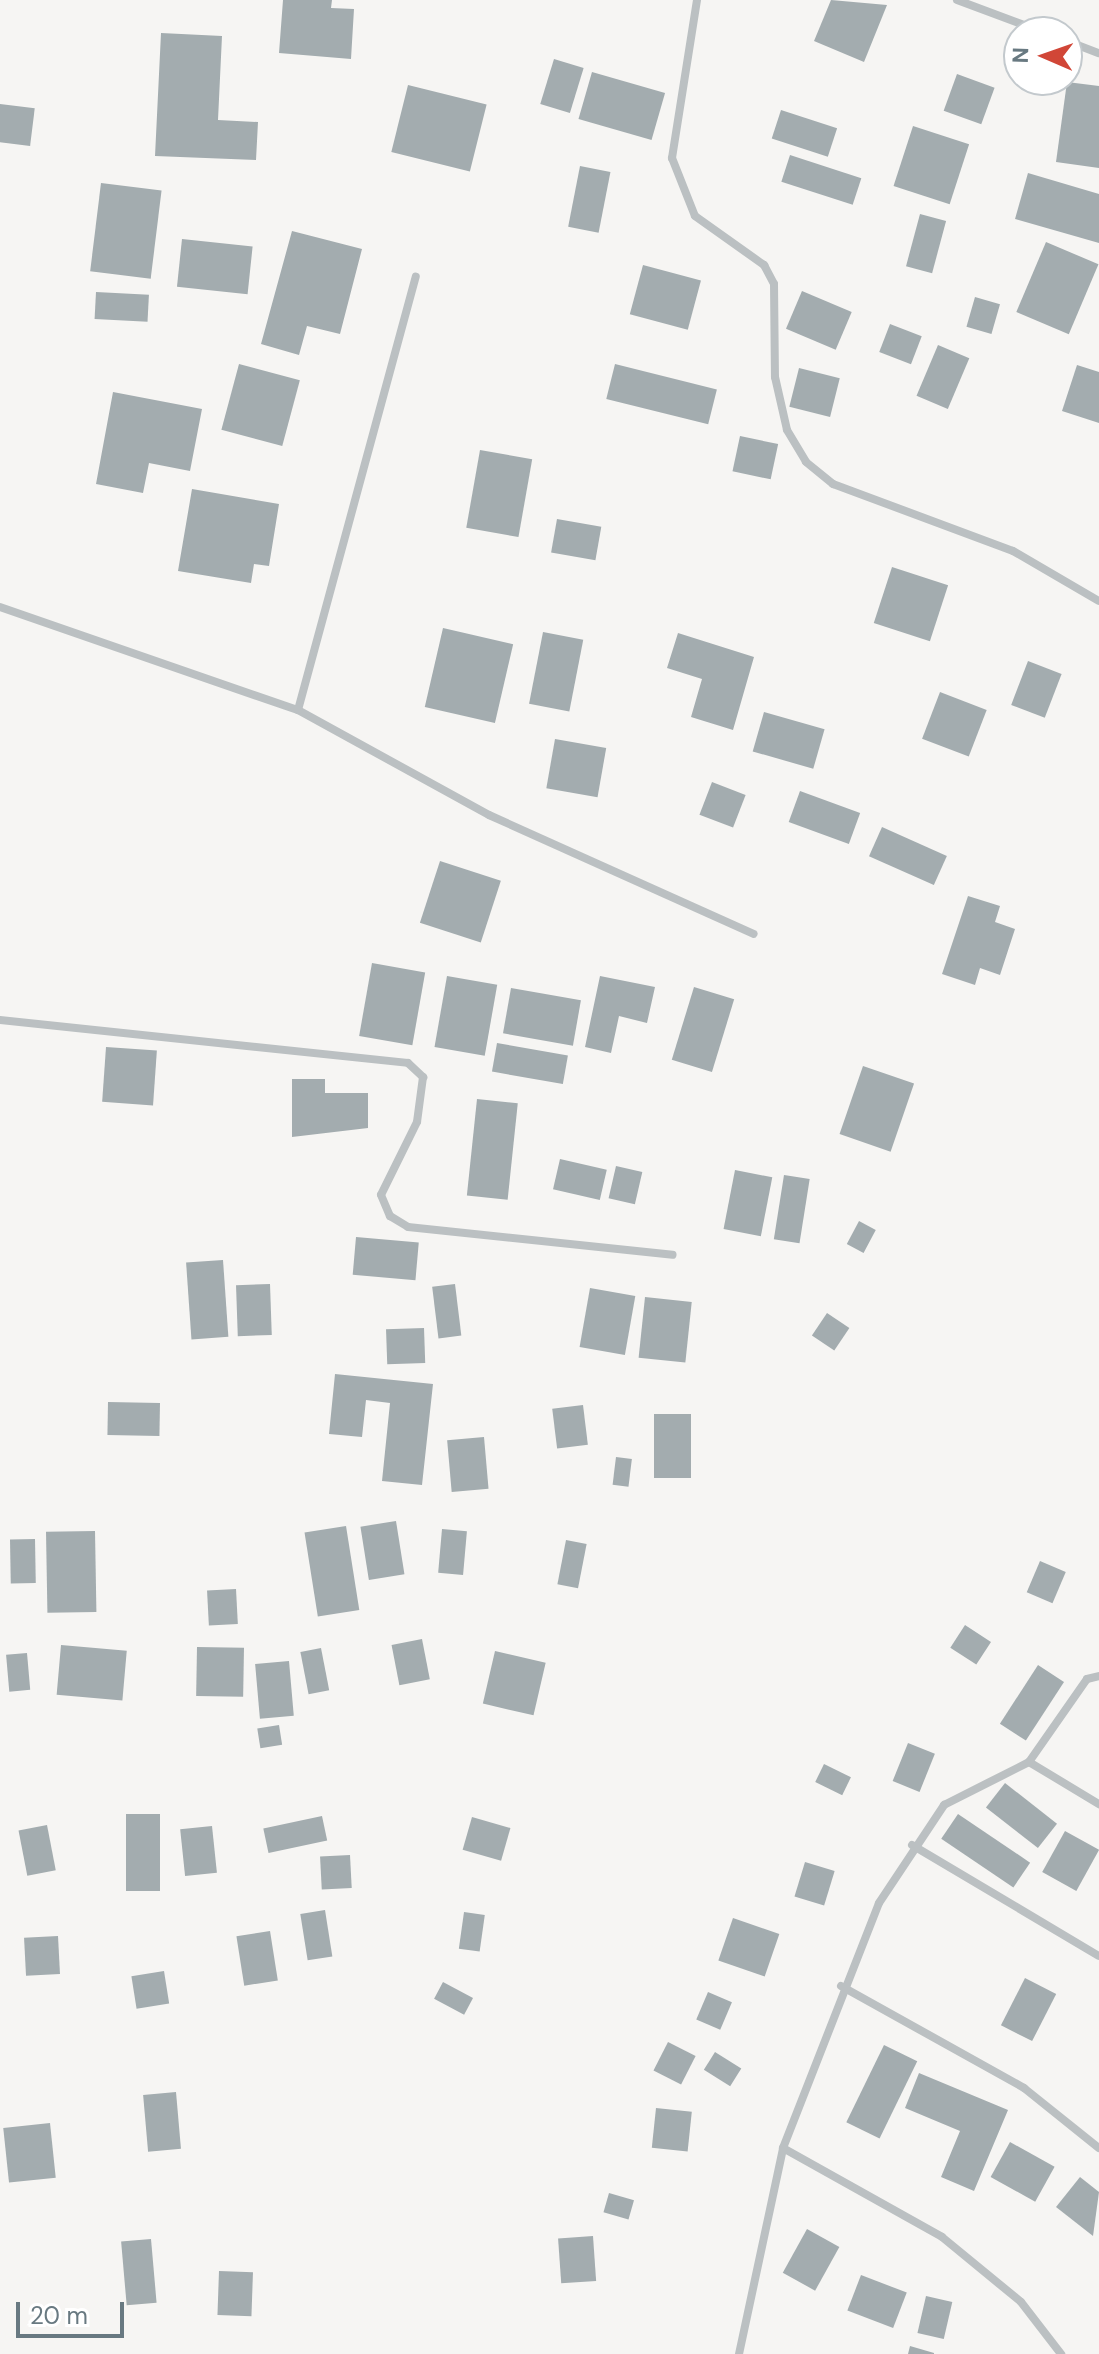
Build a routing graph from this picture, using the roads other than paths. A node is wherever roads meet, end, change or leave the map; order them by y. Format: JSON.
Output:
{"nodes":[{"id":1,"x":697,"y":0,"type":"edge"},
{"id":2,"x":957,"y":0,"type":"edge"},
{"id":3,"x":1003,"y":17,"type":"edge"},
{"id":4,"x":416,"y":277,"type":"dead end"},
{"id":5,"x":1099,"y":601,"type":"edge"},
{"id":6,"x":0,"y":607,"type":"edge"},
{"id":7,"x":298,"y":710,"type":"junction"},
{"id":8,"x":754,"y":934,"type":"dead end"},
{"id":9,"x":0,"y":1020,"type":"edge"},
{"id":10,"x":673,"y":1255,"type":"dead end"},
{"id":11,"x":1099,"y":1676,"type":"edge"},
{"id":12,"x":1029,"y":1762,"type":"junction"},
{"id":13,"x":1099,"y":1804,"type":"edge"},
{"id":14,"x":912,"y":1845,"type":"junction"},
{"id":15,"x":1099,"y":1956,"type":"edge"},
{"id":16,"x":841,"y":1986,"type":"junction"},
{"id":17,"x":783,"y":2148,"type":"junction"},
{"id":18,"x":1099,"y":2148,"type":"edge"},
{"id":19,"x":739,"y":2354,"type":"edge"},
{"id":20,"x":1061,"y":2354,"type":"edge"}],
"edges":[{"from":1,"to":5,"type":"street"},
{"from":2,"to":3,"type":"street"},
{"from":4,"to":7,"type":"street"},
{"from":6,"to":7,"type":"street"},
{"from":7,"to":8,"type":"street"},
{"from":9,"to":10,"type":"street"},
{"from":11,"to":12,"type":"street"},
{"from":12,"to":13,"type":"street"},
{"from":12,"to":14,"type":"street"},
{"from":14,"to":15,"type":"street"},
{"from":14,"to":16,"type":"street"},
{"from":16,"to":17,"type":"street"},
{"from":16,"to":18,"type":"street"},
{"from":17,"to":19,"type":"street"},
{"from":17,"to":20,"type":"street"}]}
